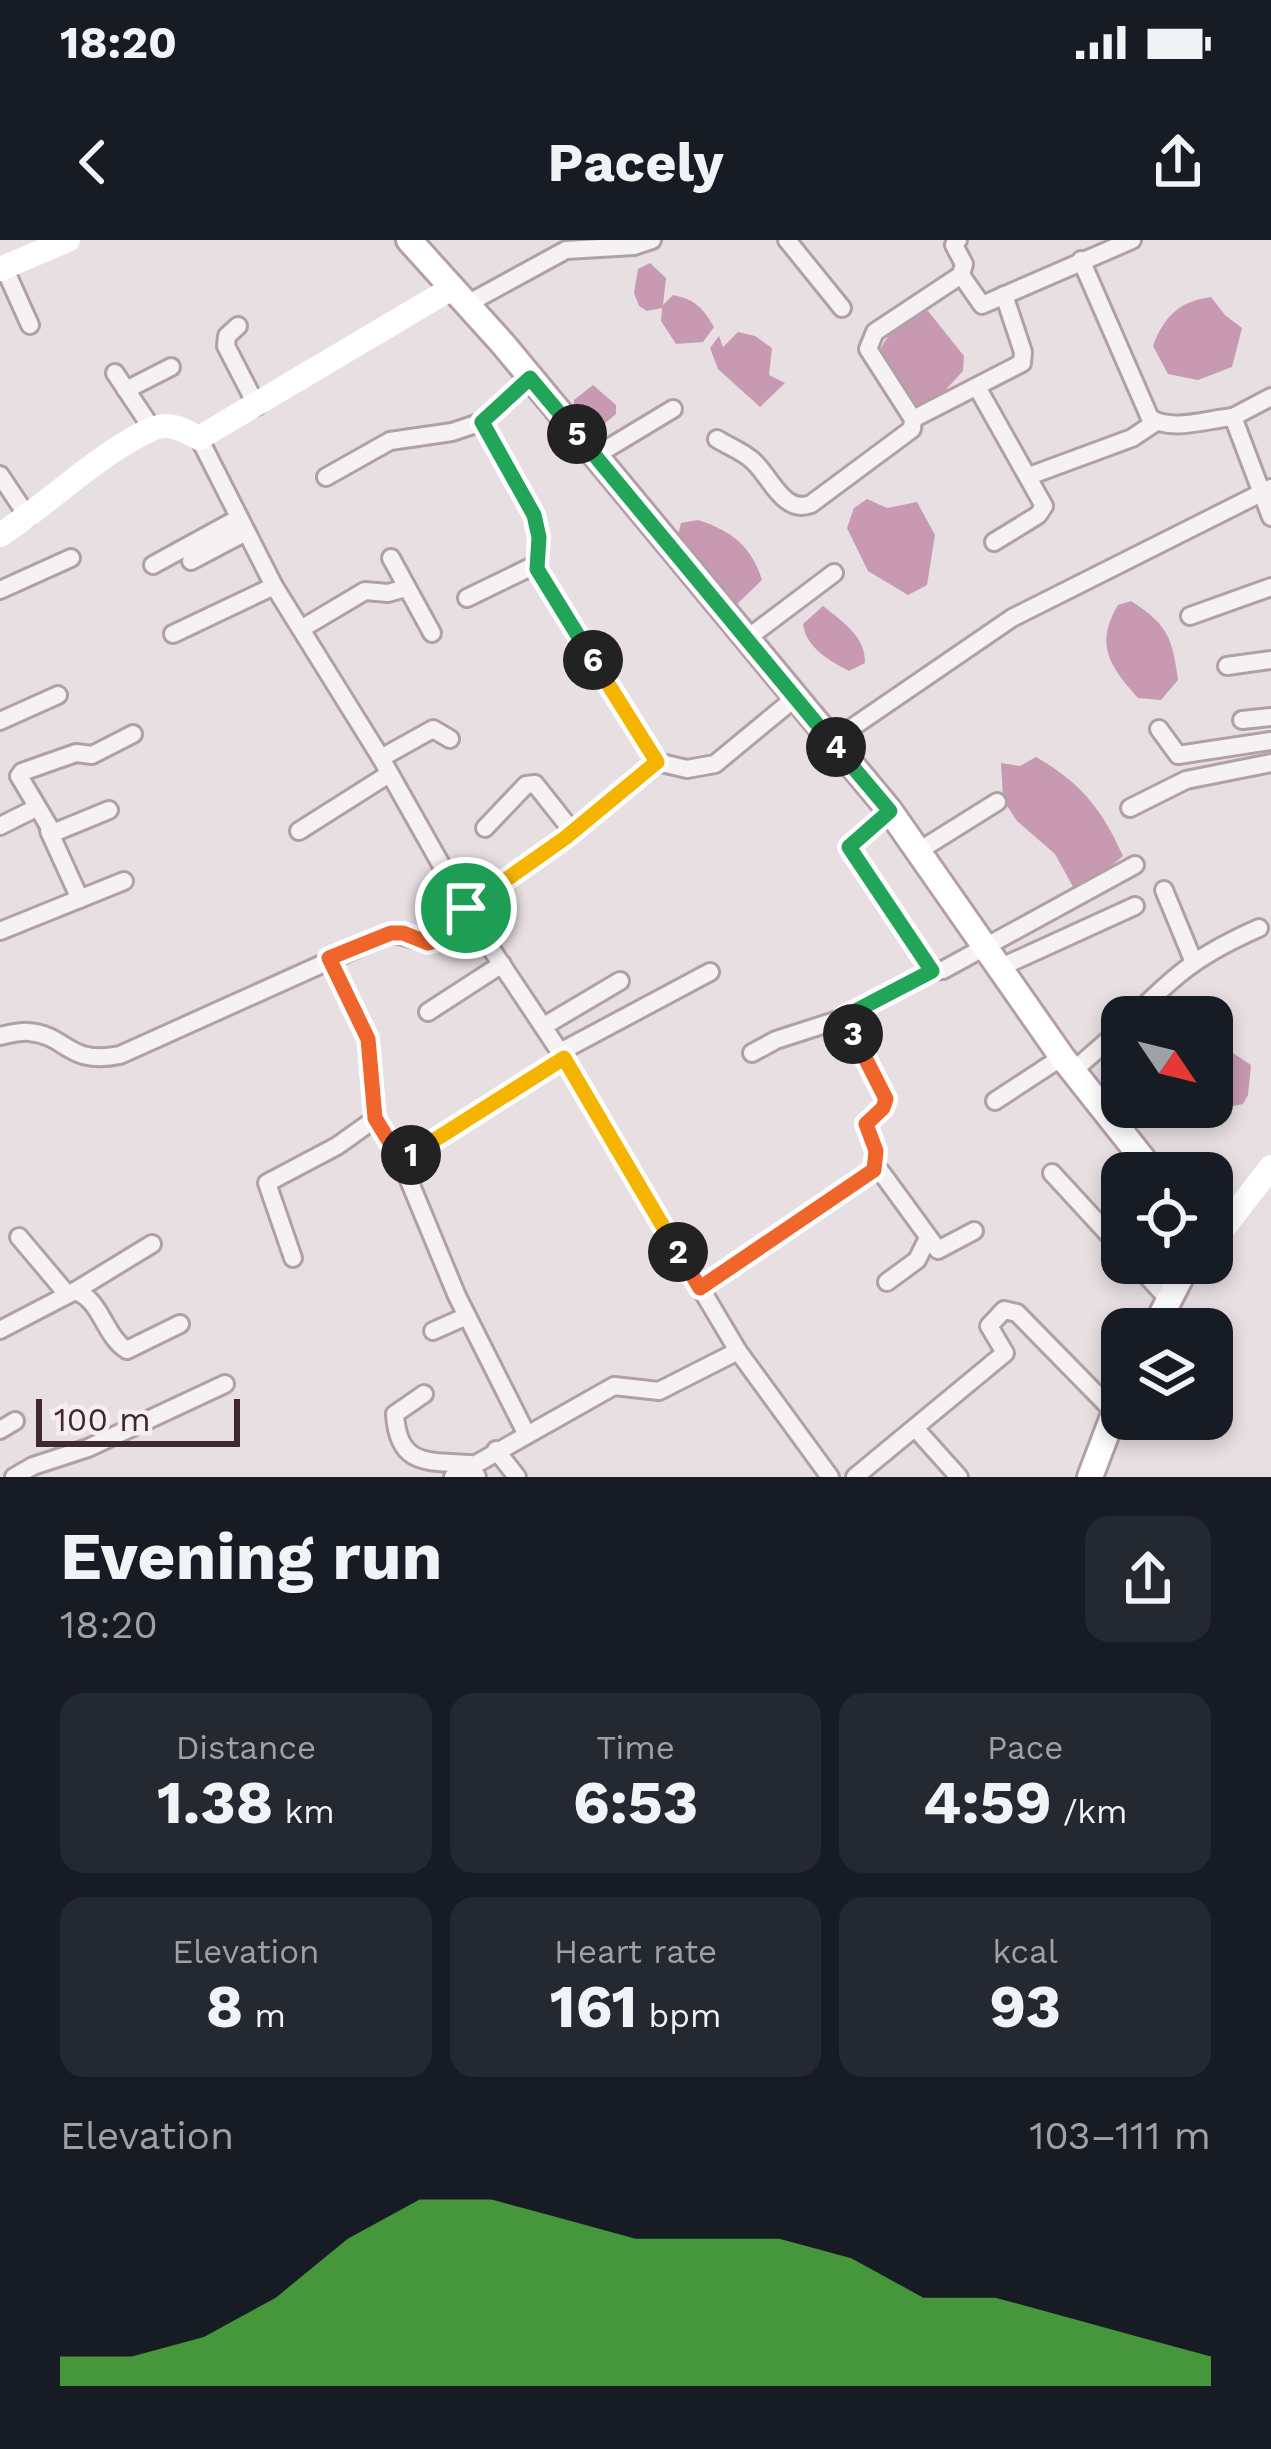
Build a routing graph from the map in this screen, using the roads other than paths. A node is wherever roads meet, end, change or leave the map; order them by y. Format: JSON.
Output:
{"nodes":[{"id":1,"x":68,"y":240,"type":"edge"},
{"id":2,"x":409,"y":240,"type":"edge"},
{"id":3,"x":652,"y":240,"type":"edge"},
{"id":4,"x":788,"y":240,"type":"edge"},
{"id":5,"x":958,"y":240,"type":"edge"},
{"id":6,"x":1132,"y":240,"type":"edge"},
{"id":7,"x":582,"y":246,"type":"edge"},
{"id":8,"x":1082,"y":260,"type":"junction"},
{"id":9,"x":2,"y":268,"type":"edge"},
{"id":10,"x":961,"y":274,"type":"junction"},
{"id":11,"x":1004,"y":295,"type":"junction"},
{"id":12,"x":460,"y":296,"type":"junction"},
{"id":13,"x":842,"y":308,"type":"dead end"},
{"id":14,"x":30,"y":326,"type":"dead end"},
{"id":15,"x":238,"y":326,"type":"dead end"},
{"id":16,"x":171,"y":367,"type":"dead end"},
{"id":17,"x":115,"y":373,"type":"dead end"},
{"id":18,"x":530,"y":378,"type":"junction"},
{"id":19,"x":977,"y":387,"type":"junction"},
{"id":20,"x":126,"y":390,"type":"junction"},
{"id":21,"x":1271,"y":398,"type":"edge"},
{"id":22,"x":257,"y":406,"type":"junction"},
{"id":23,"x":673,"y":409,"type":"dead end"},
{"id":24,"x":1233,"y":417,"type":"junction"},
{"id":25,"x":913,"y":419,"type":"junction"},
{"id":26,"x":482,"y":422,"type":"junction"},
{"id":27,"x":1156,"y":422,"type":"junction"},
{"id":28,"x":153,"y":430,"type":"junction"},
{"id":29,"x":199,"y":438,"type":"junction"},
{"id":30,"x":716,"y":439,"type":"dead end"},
{"id":31,"x":595,"y":456,"type":"junction"},
{"id":32,"x":0,"y":475,"type":"edge"},
{"id":33,"x":1029,"y":476,"type":"junction"},
{"id":34,"x":326,"y":477,"type":"dead end"},
{"id":35,"x":1266,"y":490,"type":"edge"},
{"id":36,"x":28,"y":517,"type":"junction"},
{"id":37,"x":1271,"y":517,"type":"edge"},
{"id":38,"x":243,"y":525,"type":"junction"},
{"id":39,"x":0,"y":535,"type":"edge"},
{"id":40,"x":994,"y":542,"type":"dead end"},
{"id":41,"x":71,"y":558,"type":"dead end"},
{"id":42,"x":391,"y":558,"type":"dead end"},
{"id":43,"x":191,"y":561,"type":"dead end"},
{"id":44,"x":537,"y":564,"type":"junction"},
{"id":45,"x":153,"y":565,"type":"dead end"},
{"id":46,"x":834,"y":573,"type":"dead end"},
{"id":47,"x":274,"y":586,"type":"junction"},
{"id":48,"x":1271,"y":587,"type":"edge"},
{"id":49,"x":406,"y":588,"type":"junction"},
{"id":50,"x":0,"y":590,"type":"edge"},
{"id":51,"x":466,"y":598,"type":"dead end"},
{"id":52,"x":1190,"y":616,"type":"dead end"},
{"id":53,"x":301,"y":629,"type":"junction"},
{"id":54,"x":432,"y":633,"type":"dead end"},
{"id":55,"x":173,"y":634,"type":"dead end"},
{"id":56,"x":746,"y":640,"type":"junction"},
{"id":57,"x":1271,"y":660,"type":"edge"},
{"id":58,"x":1227,"y":666,"type":"dead end"},
{"id":59,"x":58,"y":694,"type":"dead end"},
{"id":60,"x":795,"y":698,"type":"junction"},
{"id":61,"x":1271,"y":717,"type":"edge"},
{"id":62,"x":1242,"y":720,"type":"dead end"},
{"id":63,"x":0,"y":721,"type":"edge"},
{"id":64,"x":1159,"y":729,"type":"dead end"},
{"id":65,"x":133,"y":734,"type":"dead end"},
{"id":66,"x":450,"y":739,"type":"dead end"},
{"id":67,"x":1271,"y":741,"type":"edge"},
{"id":68,"x":831,"y":742,"type":"junction"},
{"id":69,"x":657,"y":762,"type":"junction"},
{"id":70,"x":1271,"y":763,"type":"edge"},
{"id":71,"x":385,"y":766,"type":"junction"},
{"id":72,"x":997,"y":802,"type":"dead end"},
{"id":73,"x":36,"y":808,"type":"junction"},
{"id":74,"x":1130,"y":808,"type":"dead end"},
{"id":75,"x":109,"y":810,"type":"dead end"},
{"id":76,"x":890,"y":811,"type":"junction"},
{"id":77,"x":0,"y":826,"type":"edge"},
{"id":78,"x":485,"y":828,"type":"dead end"},
{"id":79,"x":49,"y":831,"type":"junction"},
{"id":80,"x":298,"y":831,"type":"dead end"},
{"id":81,"x":573,"y":832,"type":"junction"},
{"id":82,"x":917,"y":852,"type":"junction"},
{"id":83,"x":1135,"y":865,"type":"dead end"},
{"id":84,"x":124,"y":880,"type":"dead end"},
{"id":85,"x":1164,"y":890,"type":"dead end"},
{"id":86,"x":80,"y":899,"type":"junction"},
{"id":87,"x":1135,"y":906,"type":"dead end"},
{"id":88,"x":470,"y":916,"type":"junction"},
{"id":89,"x":1259,"y":928,"type":"dead end"},
{"id":90,"x":0,"y":931,"type":"edge"},
{"id":91,"x":982,"y":946,"type":"junction"},
{"id":92,"x":329,"y":958,"type":"junction"},
{"id":93,"x":1193,"y":960,"type":"junction"},
{"id":94,"x":502,"y":964,"type":"junction"},
{"id":95,"x":999,"y":968,"type":"junction"},
{"id":96,"x":932,"y":971,"type":"junction"},
{"id":97,"x":710,"y":972,"type":"dead end"},
{"id":98,"x":620,"y":981,"type":"dead end"},
{"id":99,"x":1155,"y":996,"type":"edge"},
{"id":100,"x":428,"y":1012,"type":"dead end"},
{"id":101,"x":844,"y":1017,"type":"junction"},
{"id":102,"x":544,"y":1026,"type":"junction"},
{"id":103,"x":0,"y":1036,"type":"edge"},
{"id":104,"x":1101,"y":1042,"type":"edge"},
{"id":105,"x":752,"y":1053,"type":"dead end"},
{"id":106,"x":562,"y":1055,"type":"junction"},
{"id":107,"x":1067,"y":1064,"type":"junction"},
{"id":108,"x":994,"y":1102,"type":"dead end"},
{"id":109,"x":375,"y":1118,"type":"junction"},
{"id":110,"x":1137,"y":1152,"type":"edge"},
{"id":111,"x":401,"y":1161,"type":"junction"},
{"id":112,"x":874,"y":1170,"type":"junction"},
{"id":113,"x":1052,"y":1173,"type":"dead end"},
{"id":114,"x":1267,"y":1181,"type":"edge"},
{"id":115,"x":1233,"y":1219,"type":"edge"},
{"id":116,"x":1101,"y":1226,"type":"edge"},
{"id":117,"x":974,"y":1232,"type":"dead end"},
{"id":118,"x":19,"y":1237,"type":"dead end"},
{"id":119,"x":928,"y":1238,"type":"junction"},
{"id":120,"x":152,"y":1244,"type":"dead end"},
{"id":121,"x":293,"y":1258,"type":"dead end"},
{"id":122,"x":887,"y":1282,"type":"dead end"},
{"id":123,"x":1154,"y":1284,"type":"edge"},
{"id":124,"x":1178,"y":1284,"type":"edge"},
{"id":125,"x":700,"y":1288,"type":"junction"},
{"id":126,"x":71,"y":1293,"type":"junction"},
{"id":127,"x":1170,"y":1301,"type":"junction"},
{"id":128,"x":1166,"y":1308,"type":"edge"},
{"id":129,"x":466,"y":1316,"type":"junction"},
{"id":130,"x":180,"y":1324,"type":"dead end"},
{"id":131,"x":0,"y":1330,"type":"edge"},
{"id":132,"x":433,"y":1331,"type":"dead end"},
{"id":133,"x":738,"y":1351,"type":"junction"},
{"id":134,"x":225,"y":1384,"type":"dead end"},
{"id":135,"x":1101,"y":1387,"type":"edge"},
{"id":136,"x":424,"y":1394,"type":"dead end"},
{"id":137,"x":915,"y":1428,"type":"junction"},
{"id":138,"x":526,"y":1432,"type":"junction"},
{"id":139,"x":1104,"y":1440,"type":"edge"},
{"id":140,"x":496,"y":1450,"type":"junction"},
{"id":141,"x":474,"y":1470,"type":"edge"},
{"id":142,"x":14,"y":1477,"type":"edge"},
{"id":143,"x":453,"y":1477,"type":"edge"},
{"id":144,"x":517,"y":1477,"type":"edge"},
{"id":145,"x":830,"y":1477,"type":"edge"},
{"id":146,"x":855,"y":1477,"type":"edge"},
{"id":147,"x":959,"y":1477,"type":"edge"},
{"id":148,"x":1090,"y":1477,"type":"edge"}],
"edges":[{"from":1,"to":9,"type":"main road"},
{"from":2,"to":12,"type":"main road"},
{"from":3,"to":7,"type":"street"},
{"from":4,"to":13,"type":"street"},
{"from":5,"to":10,"type":"street"},
{"from":6,"to":8,"type":"street"},
{"from":7,"to":12,"type":"street"},
{"from":8,"to":11,"type":"street"},
{"from":8,"to":27,"type":"street"},
{"from":9,"to":14,"type":"street"},
{"from":10,"to":11,"type":"street"},
{"from":10,"to":25,"type":"street"},
{"from":11,"to":19,"type":"street"},
{"from":12,"to":18,"type":"main road"},
{"from":12,"to":22,"type":"main road"},
{"from":15,"to":22,"type":"street"},
{"from":16,"to":20,"type":"street"},
{"from":17,"to":20,"type":"street"},
{"from":18,"to":26,"type":"street"},
{"from":18,"to":31,"type":"main road"},
{"from":19,"to":25,"type":"street"},
{"from":19,"to":33,"type":"street"},
{"from":20,"to":28,"type":"street"},
{"from":21,"to":24,"type":"street"},
{"from":22,"to":29,"type":"main road"},
{"from":23,"to":31,"type":"street"},
{"from":24,"to":27,"type":"street"},
{"from":24,"to":35,"type":"street"},
{"from":25,"to":30,"type":"street"},
{"from":26,"to":34,"type":"street"},
{"from":26,"to":44,"type":"street"},
{"from":27,"to":33,"type":"street"},
{"from":28,"to":29,"type":"main road"},
{"from":28,"to":36,"type":"main road"},
{"from":29,"to":38,"type":"street"},
{"from":31,"to":56,"type":"main road"},
{"from":32,"to":36,"type":"street"},
{"from":33,"to":40,"type":"street"},
{"from":35,"to":37,"type":"street"},
{"from":35,"to":68,"type":"street"},
{"from":36,"to":39,"type":"main road"},
{"from":38,"to":43,"type":"street"},
{"from":38,"to":45,"type":"street"},
{"from":38,"to":47,"type":"street"},
{"from":41,"to":50,"type":"street"},
{"from":42,"to":49,"type":"street"},
{"from":44,"to":51,"type":"street"},
{"from":44,"to":69,"type":"street"},
{"from":46,"to":56,"type":"street"},
{"from":47,"to":53,"type":"street"},
{"from":47,"to":55,"type":"street"},
{"from":48,"to":52,"type":"street"},
{"from":49,"to":53,"type":"street"},
{"from":49,"to":54,"type":"street"},
{"from":53,"to":71,"type":"street"},
{"from":56,"to":60,"type":"main road"},
{"from":57,"to":58,"type":"street"},
{"from":59,"to":63,"type":"street"},
{"from":60,"to":68,"type":"main road"},
{"from":60,"to":69,"type":"street"},
{"from":61,"to":62,"type":"street"},
{"from":64,"to":67,"type":"street"},
{"from":65,"to":73,"type":"street"},
{"from":66,"to":71,"type":"street"},
{"from":68,"to":76,"type":"main road"},
{"from":69,"to":81,"type":"street"},
{"from":70,"to":74,"type":"street"},
{"from":71,"to":80,"type":"street"},
{"from":71,"to":88,"type":"street"},
{"from":72,"to":82,"type":"street"},
{"from":73,"to":77,"type":"street"},
{"from":73,"to":79,"type":"street"},
{"from":75,"to":79,"type":"street"},
{"from":76,"to":82,"type":"main road"},
{"from":76,"to":96,"type":"street"},
{"from":78,"to":81,"type":"street"},
{"from":79,"to":86,"type":"street"},
{"from":81,"to":88,"type":"street"},
{"from":82,"to":91,"type":"main road"},
{"from":83,"to":91,"type":"street"},
{"from":84,"to":86,"type":"street"},
{"from":85,"to":93,"type":"street"},
{"from":86,"to":90,"type":"street"},
{"from":87,"to":95,"type":"street"},
{"from":88,"to":92,"type":"street"},
{"from":88,"to":94,"type":"street"},
{"from":89,"to":93,"type":"street"},
{"from":91,"to":95,"type":"main road"},
{"from":91,"to":96,"type":"street"},
{"from":92,"to":103,"type":"street"},
{"from":92,"to":109,"type":"street"},
{"from":93,"to":99,"type":"street"},
{"from":94,"to":100,"type":"street"},
{"from":94,"to":102,"type":"street"},
{"from":95,"to":107,"type":"main road"},
{"from":96,"to":101,"type":"street"},
{"from":97,"to":106,"type":"street"},
{"from":98,"to":102,"type":"street"},
{"from":101,"to":105,"type":"street"},
{"from":101,"to":112,"type":"street"},
{"from":102,"to":106,"type":"street"},
{"from":104,"to":107,"type":"street"},
{"from":106,"to":111,"type":"street"},
{"from":106,"to":125,"type":"street"},
{"from":107,"to":108,"type":"street"},
{"from":107,"to":110,"type":"main road"},
{"from":109,"to":111,"type":"street"},
{"from":109,"to":121,"type":"street"},
{"from":111,"to":129,"type":"street"},
{"from":112,"to":119,"type":"street"},
{"from":112,"to":125,"type":"street"},
{"from":113,"to":116,"type":"street"},
{"from":114,"to":115,"type":"main road"},
{"from":117,"to":119,"type":"street"},
{"from":118,"to":126,"type":"street"},
{"from":119,"to":122,"type":"street"},
{"from":120,"to":126,"type":"street"},
{"from":123,"to":127,"type":"street"},
{"from":124,"to":127,"type":"main road"},
{"from":125,"to":133,"type":"street"},
{"from":126,"to":130,"type":"street"},
{"from":126,"to":131,"type":"street"},
{"from":127,"to":128,"type":"main road"},
{"from":129,"to":132,"type":"street"},
{"from":129,"to":138,"type":"street"},
{"from":133,"to":138,"type":"street"},
{"from":133,"to":145,"type":"street"},
{"from":134,"to":142,"type":"street"},
{"from":135,"to":137,"type":"street"},
{"from":136,"to":141,"type":"street"},
{"from":137,"to":146,"type":"street"},
{"from":137,"to":147,"type":"street"},
{"from":138,"to":140,"type":"street"},
{"from":139,"to":148,"type":"main road"},
{"from":140,"to":141,"type":"street"},
{"from":140,"to":144,"type":"street"},
{"from":141,"to":143,"type":"street"}]}
